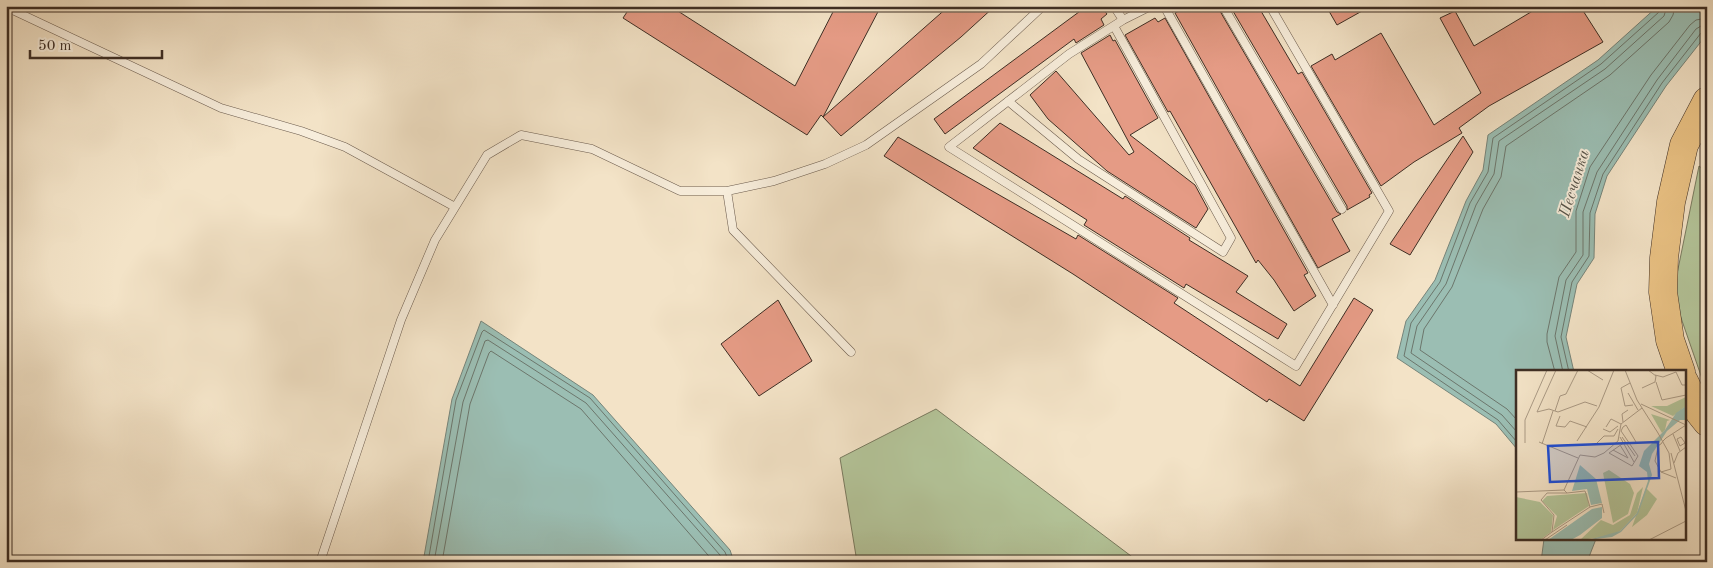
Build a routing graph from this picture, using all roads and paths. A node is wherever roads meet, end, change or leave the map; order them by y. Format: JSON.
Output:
{"nodes":[{"id":1,"x":1042,"y":6,"type":"edge"},
{"id":2,"x":1114,"y":6,"type":"edge"},
{"id":3,"x":1151,"y":6,"type":"edge"},
{"id":4,"x":1164,"y":6,"type":"edge"},
{"id":5,"x":1223,"y":6,"type":"edge"},
{"id":6,"x":1270,"y":6,"type":"edge"},
{"id":7,"x":6,"y":7,"type":"edge"},
{"id":8,"x":1123,"y":20,"type":"junction"},
{"id":9,"x":1114,"y":26,"type":"junction"},
{"id":10,"x":1008,"y":101,"type":"junction"},
{"id":11,"x":1707,"y":101,"type":"edge"},
{"id":12,"x":727,"y":191,"type":"junction"},
{"id":13,"x":455,"y":207,"type":"junction"},
{"id":14,"x":1342,"y":209,"type":"dead end"},
{"id":15,"x":1333,"y":305,"type":"junction"},
{"id":16,"x":851,"y":352,"type":"dead end"},
{"id":17,"x":1680,"y":370,"type":"edge"},
{"id":18,"x":1686,"y":385,"type":"edge"},
{"id":19,"x":1707,"y":422,"type":"edge"},
{"id":20,"x":320,"y":562,"type":"edge"}],
"edges":[{"from":1,"to":12,"type":"lane"},
{"from":2,"to":8,"type":"lane"},
{"from":3,"to":8,"type":"lane"},
{"from":4,"to":15,"type":"lane"},
{"from":5,"to":14,"type":"lane"},
{"from":6,"to":15,"type":"lane"},
{"from":7,"to":13,"type":"lane"},
{"from":8,"to":9,"type":"lane"},
{"from":9,"to":10,"type":"lane"},
{"from":9,"to":10,"type":"lane"},
{"from":10,"to":15,"type":"lane"},
{"from":11,"to":17,"type":"highway"},
{"from":12,"to":13,"type":"lane"},
{"from":12,"to":16,"type":"lane"},
{"from":13,"to":20,"type":"lane"},
{"from":18,"to":19,"type":"highway"}]}
